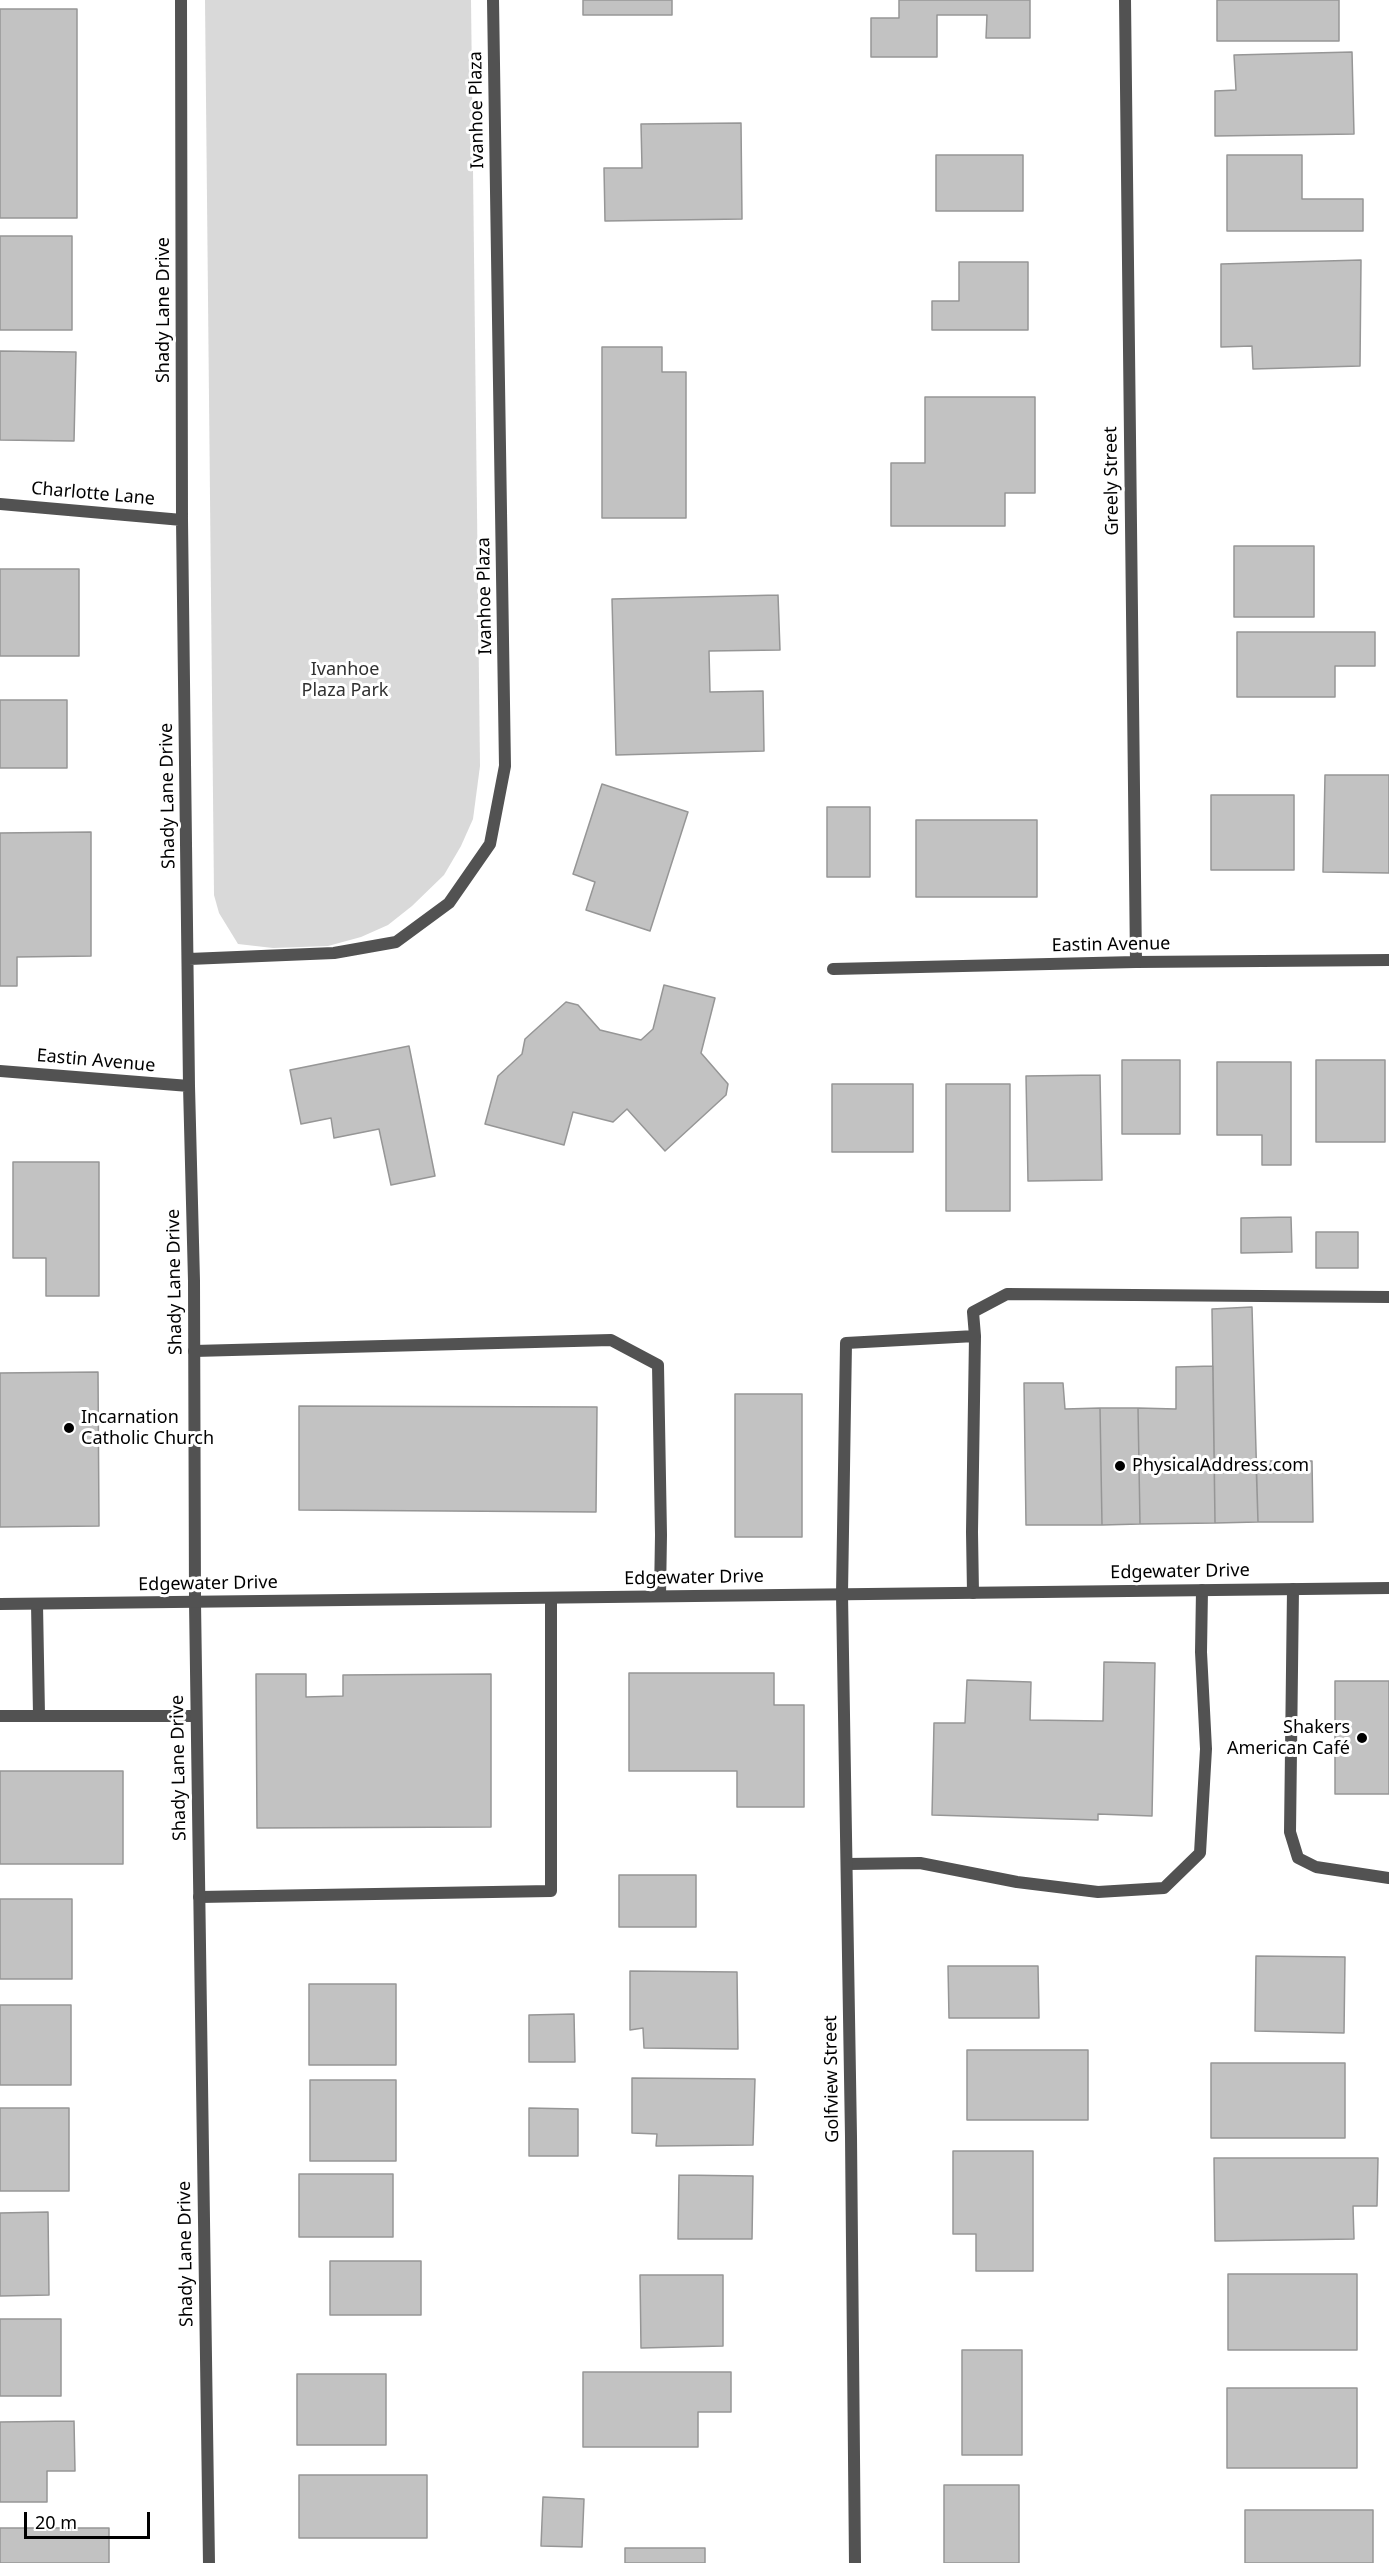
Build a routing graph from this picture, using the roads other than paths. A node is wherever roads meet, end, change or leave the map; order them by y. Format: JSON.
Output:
{"nodes":[{"id":1,"x":181,"y":0,"type":"edge"},
{"id":2,"x":493,"y":0,"type":"edge"},
{"id":3,"x":1125,"y":0,"type":"edge"},
{"id":4,"x":0,"y":504,"type":"edge"},
{"id":5,"x":182,"y":520,"type":"junction"},
{"id":6,"x":189,"y":959,"type":"junction"},
{"id":7,"x":1389,"y":960,"type":"edge"},
{"id":8,"x":1136,"y":962,"type":"junction"},
{"id":9,"x":833,"y":969,"type":"dead end"},
{"id":10,"x":0,"y":1071,"type":"edge"},
{"id":11,"x":189,"y":1086,"type":"junction"},
{"id":12,"x":1389,"y":1297,"type":"edge"},
{"id":13,"x":975,"y":1336,"type":"junction"},
{"id":14,"x":194,"y":1351,"type":"junction"},
{"id":15,"x":1389,"y":1588,"type":"edge"},
{"id":16,"x":1293,"y":1589,"type":"junction"},
{"id":17,"x":1202,"y":1590,"type":"junction"},
{"id":18,"x":973,"y":1593,"type":"junction"},
{"id":19,"x":842,"y":1594,"type":"junction"},
{"id":20,"x":660,"y":1596,"type":"junction"},
{"id":21,"x":551,"y":1598,"type":"junction"},
{"id":22,"x":195,"y":1602,"type":"junction"},
{"id":23,"x":0,"y":1604,"type":"edge"},
{"id":24,"x":37,"y":1604,"type":"junction"},
{"id":25,"x":39,"y":1715,"type":"junction"},
{"id":26,"x":0,"y":1716,"type":"edge"},
{"id":27,"x":196,"y":1716,"type":"junction"},
{"id":28,"x":847,"y":1864,"type":"junction"},
{"id":29,"x":1389,"y":1878,"type":"edge"},
{"id":30,"x":199,"y":1897,"type":"junction"},
{"id":31,"x":209,"y":2563,"type":"edge"},
{"id":32,"x":855,"y":2563,"type":"edge"}],
"edges":[{"from":1,"to":5,"type":"street","name":"Shady Lane Drive"},
{"from":2,"to":6,"type":"street","name":"Ivanhoe Plaza"},
{"from":3,"to":8,"type":"street","name":"Greely Street"},
{"from":4,"to":5,"type":"street","name":"Charlotte Lane"},
{"from":5,"to":6,"type":"street","name":"Shady Lane Drive"},
{"from":6,"to":11,"type":"street","name":"Shady Lane Drive"},
{"from":7,"to":8,"type":"street","name":"Eastin Avenue"},
{"from":8,"to":9,"type":"street","name":"Eastin Avenue"},
{"from":10,"to":11,"type":"street","name":"Eastin Avenue"},
{"from":11,"to":14,"type":"street","name":"Shady Lane Drive"},
{"from":12,"to":13,"type":"street"},
{"from":13,"to":18,"type":"street"},
{"from":13,"to":19,"type":"street","name":"Golfview Street"},
{"from":14,"to":20,"type":"street"},
{"from":14,"to":22,"type":"street","name":"Shady Lane Drive"},
{"from":15,"to":16,"type":"street","name":"Edgewater Drive"},
{"from":16,"to":17,"type":"street","name":"Edgewater Drive"},
{"from":16,"to":29,"type":"street"},
{"from":17,"to":18,"type":"street","name":"Edgewater Drive"},
{"from":17,"to":28,"type":"street"},
{"from":18,"to":19,"type":"street","name":"Edgewater Drive"},
{"from":19,"to":20,"type":"street","name":"Edgewater Drive"},
{"from":19,"to":28,"type":"street","name":"Golfview Street"},
{"from":20,"to":21,"type":"street","name":"Edgewater Drive"},
{"from":21,"to":22,"type":"street","name":"Edgewater Drive"},
{"from":21,"to":30,"type":"street"},
{"from":22,"to":24,"type":"street","name":"Edgewater Drive"},
{"from":22,"to":27,"type":"street","name":"Shady Lane Drive"},
{"from":23,"to":24,"type":"street","name":"Edgewater Drive"},
{"from":24,"to":25,"type":"street"},
{"from":25,"to":26,"type":"street"},
{"from":25,"to":27,"type":"street"},
{"from":27,"to":30,"type":"street","name":"Shady Lane Drive"},
{"from":28,"to":32,"type":"street","name":"Golfview Street"},
{"from":30,"to":31,"type":"street","name":"Shady Lane Drive"}]}
